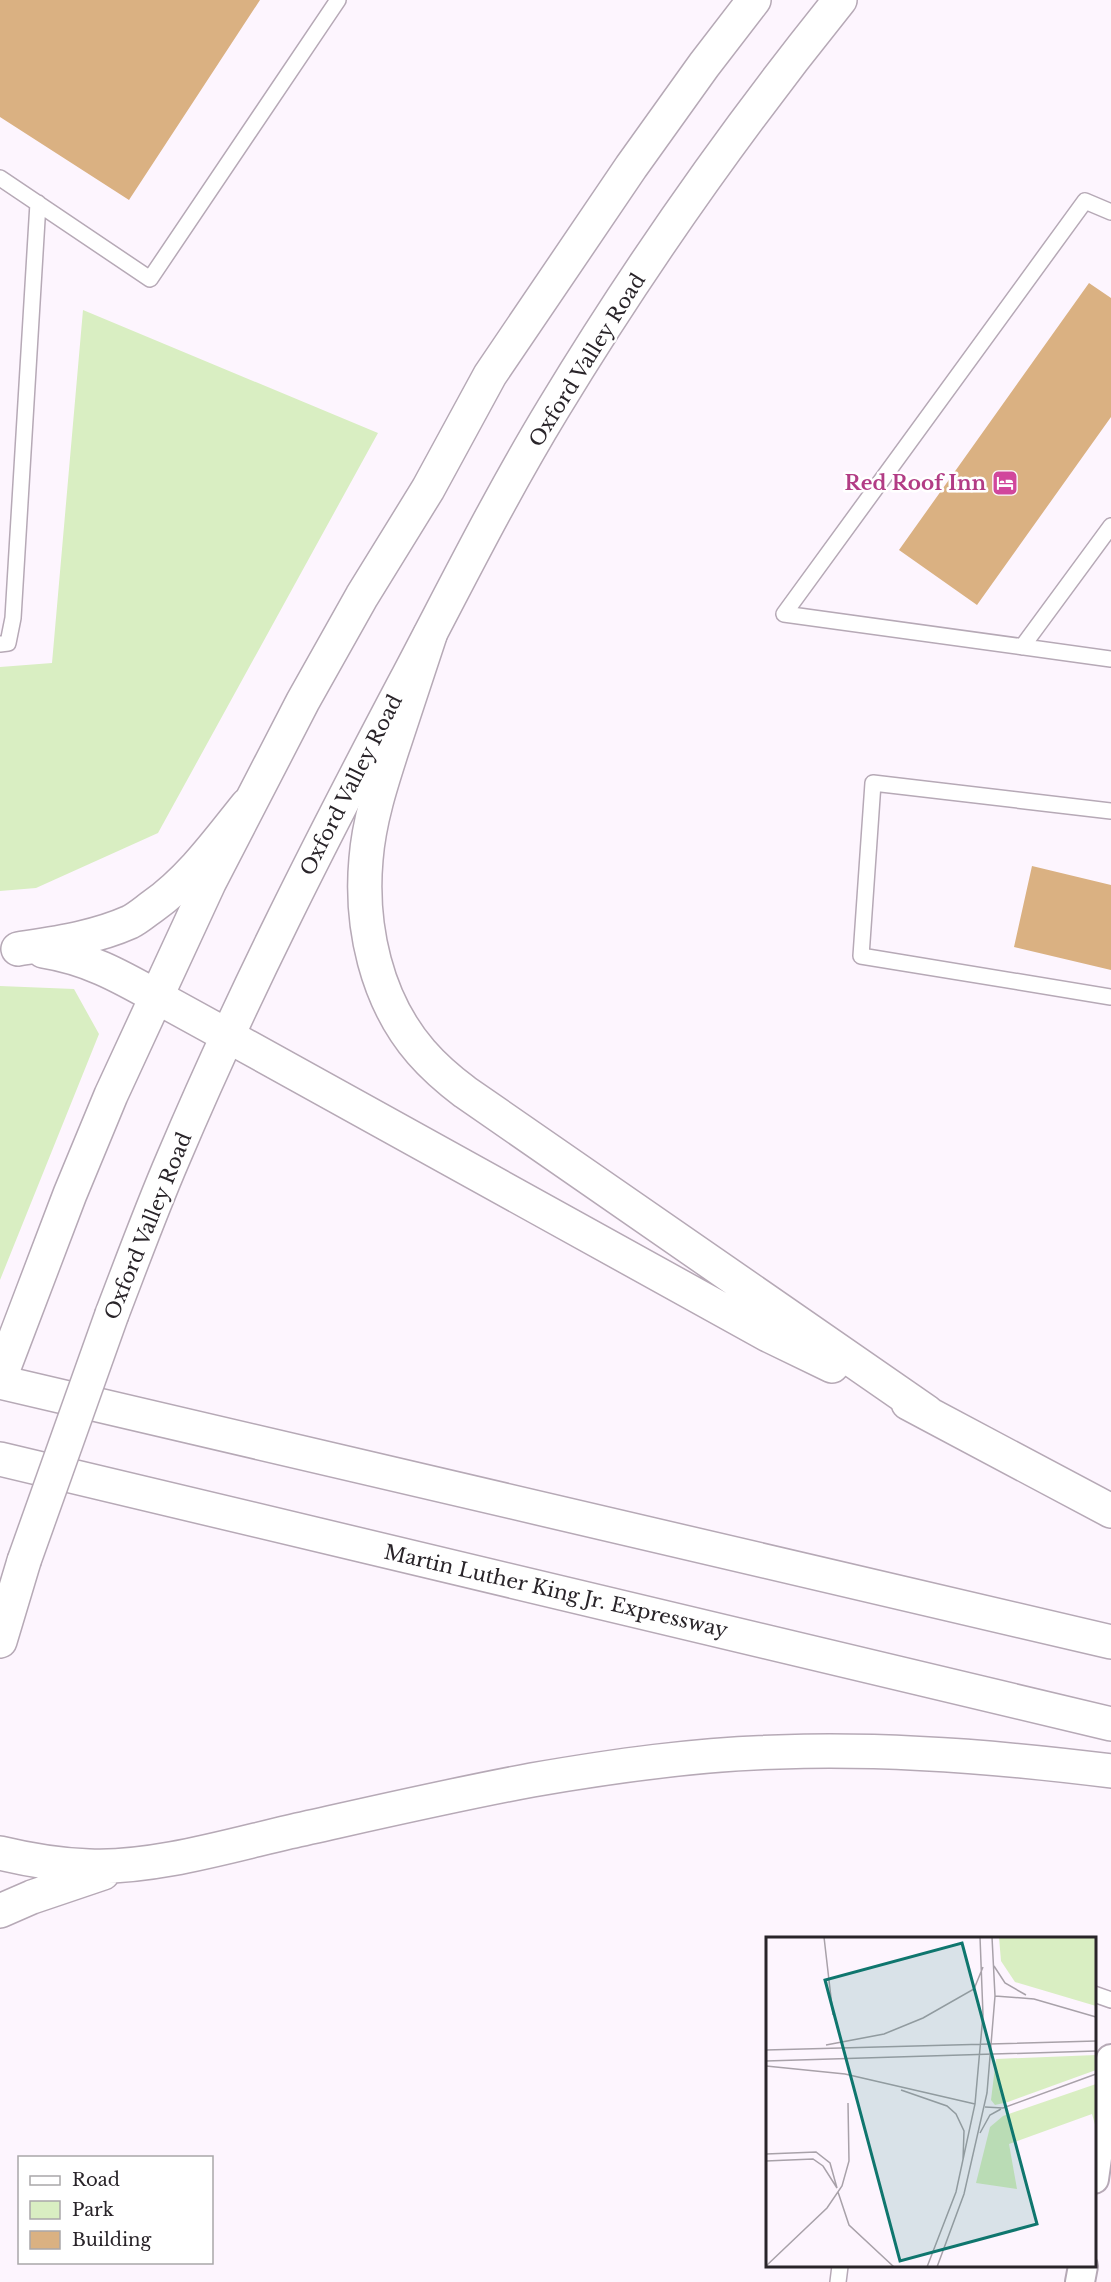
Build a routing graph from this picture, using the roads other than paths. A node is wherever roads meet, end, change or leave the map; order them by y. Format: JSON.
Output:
{"nodes":[{"id":1,"x":338,"y":0,"type":"edge"},
{"id":2,"x":754,"y":0,"type":"edge"},
{"id":3,"x":840,"y":0,"type":"edge"},
{"id":4,"x":0,"y":178,"type":"edge"},
{"id":5,"x":38,"y":204,"type":"junction"},
{"id":6,"x":1111,"y":212,"type":"edge"},
{"id":7,"x":1111,"y":526,"type":"edge"},
{"id":8,"x":430,"y":635,"type":"junction"},
{"id":9,"x":0,"y":644,"type":"edge"},
{"id":10,"x":1022,"y":647,"type":"junction"},
{"id":11,"x":1111,"y":659,"type":"edge"},
{"id":12,"x":248,"y":805,"type":"junction"},
{"id":13,"x":1111,"y":811,"type":"edge"},
{"id":14,"x":9,"y":950,"type":"edge"},
{"id":15,"x":157,"y":997,"type":"junction"},
{"id":16,"x":1111,"y":997,"type":"edge"},
{"id":17,"x":228,"y":1036,"type":"junction"},
{"id":18,"x":0,"y":1380,"type":"edge"},
{"id":19,"x":927,"y":1412,"type":"junction"},
{"id":20,"x":0,"y":1459,"type":"edge"},
{"id":21,"x":1111,"y":1511,"type":"edge"},
{"id":22,"x":0,"y":1641,"type":"edge"},
{"id":23,"x":1111,"y":1642,"type":"edge"},
{"id":24,"x":1111,"y":1724,"type":"edge"},
{"id":25,"x":1111,"y":1771,"type":"edge"},
{"id":26,"x":0,"y":1853,"type":"edge"},
{"id":27,"x":133,"y":1863,"type":"junction"},
{"id":28,"x":0,"y":1911,"type":"edge"},
{"id":29,"x":1096,"y":1995,"type":"edge"},
{"id":30,"x":1111,"y":2000,"type":"edge"},
{"id":31,"x":1111,"y":2060,"type":"edge"},
{"id":32,"x":1096,"y":2172,"type":"edge"},
{"id":33,"x":840,"y":2267,"type":"edge"},
{"id":34,"x":1083,"y":2267,"type":"edge"},
{"id":35,"x":838,"y":2282,"type":"edge"},
{"id":36,"x":1080,"y":2282,"type":"edge"}],
"edges":[{"from":1,"to":5,"type":"lane"},
{"from":2,"to":12,"type":"main road"},
{"from":3,"to":8,"type":"main road","name":"Oxford Valley Road"},
{"from":4,"to":5,"type":"lane"},
{"from":5,"to":9,"type":"lane"},
{"from":6,"to":10,"type":"lane"},
{"from":7,"to":10,"type":"lane"},
{"from":8,"to":17,"type":"main road","name":"Oxford Valley Road"},
{"from":8,"to":19,"type":"main road"},
{"from":10,"to":11,"type":"lane"},
{"from":12,"to":14,"type":"main road"},
{"from":12,"to":15,"type":"main road"},
{"from":13,"to":16,"type":"lane"},
{"from":14,"to":15,"type":"main road"},
{"from":15,"to":17,"type":"main road"},
{"from":15,"to":18,"type":"main road"},
{"from":17,"to":19,"type":"main road"},
{"from":17,"to":22,"type":"main road","name":"Oxford Valley Road","bridge":true},
{"from":18,"to":23,"type":"main road"},
{"from":19,"to":21,"type":"main road"},
{"from":20,"to":24,"type":"main road","name":"Martin Luther King Jr. Expressway"},
{"from":25,"to":27,"type":"main road"},
{"from":26,"to":27,"type":"main road"},
{"from":27,"to":28,"type":"main road"},
{"from":29,"to":30,"type":"lane"},
{"from":31,"to":32,"type":"street"},
{"from":33,"to":35,"type":"lane"},
{"from":34,"to":36,"type":"street"}]}
